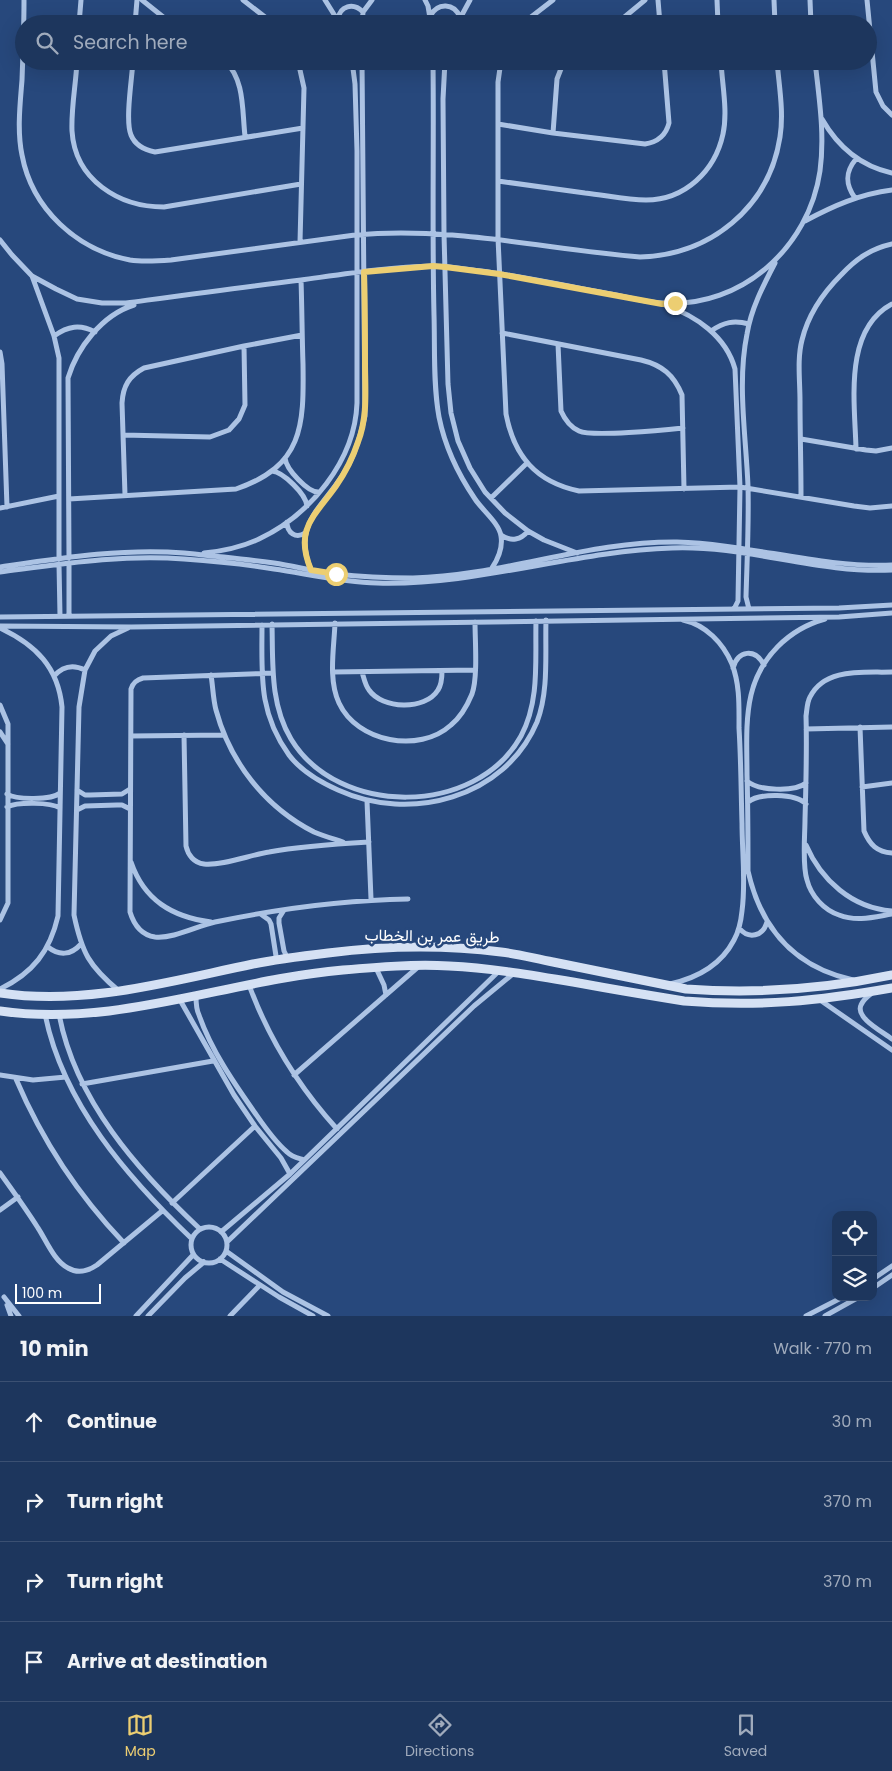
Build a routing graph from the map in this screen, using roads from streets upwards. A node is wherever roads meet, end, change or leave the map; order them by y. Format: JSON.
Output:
{"nodes":[{"id":1,"x":24,"y":0,"type":"edge"},
{"id":2,"x":81,"y":0,"type":"edge"},
{"id":3,"x":137,"y":0,"type":"edge"},
{"id":4,"x":142,"y":0,"type":"edge"},
{"id":5,"x":243,"y":0,"type":"edge"},
{"id":6,"x":325,"y":0,"type":"edge"},
{"id":7,"x":372,"y":0,"type":"edge"},
{"id":8,"x":425,"y":0,"type":"edge"},
{"id":9,"x":470,"y":0,"type":"edge"},
{"id":10,"x":553,"y":0,"type":"edge"},
{"id":11,"x":645,"y":0,"type":"edge"},
{"id":12,"x":658,"y":0,"type":"edge"},
{"id":13,"x":717,"y":0,"type":"edge"},
{"id":14,"x":774,"y":0,"type":"edge"},
{"id":15,"x":810,"y":0,"type":"edge"},
{"id":16,"x":867,"y":0,"type":"edge"},
{"id":17,"x":363,"y":12,"type":"junction"},
{"id":18,"x":24,"y":15,"type":"edge"},
{"id":19,"x":80,"y":15,"type":"edge"},
{"id":20,"x":136,"y":15,"type":"edge"},
{"id":21,"x":161,"y":15,"type":"edge"},
{"id":22,"x":262,"y":15,"type":"edge"},
{"id":23,"x":335,"y":15,"type":"edge"},
{"id":24,"x":340,"y":15,"type":"edge"},
{"id":25,"x":363,"y":15,"type":"edge"},
{"id":26,"x":430,"y":15,"type":"edge"},
{"id":27,"x":431,"y":15,"type":"edge"},
{"id":28,"x":459,"y":15,"type":"edge"},
{"id":29,"x":461,"y":15,"type":"edge"},
{"id":30,"x":534,"y":15,"type":"edge"},
{"id":31,"x":627,"y":15,"type":"edge"},
{"id":32,"x":659,"y":15,"type":"edge"},
{"id":33,"x":718,"y":15,"type":"edge"},
{"id":34,"x":775,"y":15,"type":"edge"},
{"id":35,"x":811,"y":15,"type":"edge"},
{"id":36,"x":868,"y":15,"type":"edge"},
{"id":37,"x":23,"y":70,"type":"edge"},
{"id":38,"x":76,"y":70,"type":"edge"},
{"id":39,"x":132,"y":70,"type":"edge"},
{"id":40,"x":233,"y":70,"type":"edge"},
{"id":41,"x":300,"y":70,"type":"edge"},
{"id":42,"x":353,"y":70,"type":"edge"},
{"id":43,"x":362,"y":70,"type":"edge"},
{"id":44,"x":433,"y":70,"type":"edge"},
{"id":45,"x":445,"y":70,"type":"edge"},
{"id":46,"x":500,"y":70,"type":"edge"},
{"id":47,"x":560,"y":70,"type":"edge"},
{"id":48,"x":665,"y":70,"type":"edge"},
{"id":49,"x":721,"y":70,"type":"edge"},
{"id":50,"x":778,"y":70,"type":"edge"},
{"id":51,"x":816,"y":70,"type":"edge"},
{"id":52,"x":874,"y":70,"type":"edge"},
{"id":53,"x":892,"y":115,"type":"edge"},
{"id":54,"x":821,"y":117,"type":"junction"},
{"id":55,"x":498,"y":124,"type":"junction"},
{"id":56,"x":303,"y":128,"type":"junction"},
{"id":57,"x":553,"y":133,"type":"junction"},
{"id":58,"x":245,"y":136,"type":"junction"},
{"id":59,"x":856,"y":159,"type":"junction"},
{"id":60,"x":892,"y":173,"type":"edge"},
{"id":61,"x":498,"y":181,"type":"junction"},
{"id":62,"x":301,"y":184,"type":"junction"},
{"id":63,"x":892,"y":190,"type":"edge"},
{"id":64,"x":855,"y":198,"type":"junction"},
{"id":65,"x":804,"y":221,"type":"junction"},
{"id":66,"x":432,"y":233,"type":"junction"},
{"id":67,"x":364,"y":234,"type":"junction"},
{"id":68,"x":444,"y":234,"type":"junction"},
{"id":69,"x":356,"y":235,"type":"junction"},
{"id":70,"x":498,"y":238,"type":"junction"},
{"id":71,"x":0,"y":240,"type":"edge"},
{"id":72,"x":300,"y":242,"type":"junction"},
{"id":73,"x":892,"y":244,"type":"edge"},
{"id":74,"x":777,"y":259,"type":"junction"},
{"id":75,"x":433,"y":266,"type":"junction"},
{"id":76,"x":445,"y":267,"type":"junction"},
{"id":77,"x":364,"y":272,"type":"junction"},
{"id":78,"x":356,"y":273,"type":"junction"},
{"id":79,"x":499,"y":274,"type":"junction"},
{"id":80,"x":32,"y":276,"type":"junction"},
{"id":81,"x":301,"y":280,"type":"junction"},
{"id":82,"x":151,"y":299,"type":"junction"},
{"id":83,"x":662,"y":304,"type":"junction"},
{"id":84,"x":892,"y":304,"type":"edge"},
{"id":85,"x":749,"y":324,"type":"junction"},
{"id":86,"x":711,"y":331,"type":"junction"},
{"id":87,"x":95,"y":332,"type":"junction"},
{"id":88,"x":502,"y":333,"type":"junction"},
{"id":89,"x":302,"y":335,"type":"junction"},
{"id":90,"x":54,"y":336,"type":"junction"},
{"id":91,"x":558,"y":344,"type":"junction"},
{"id":92,"x":244,"y":346,"type":"junction"},
{"id":93,"x":0,"y":352,"type":"edge"},
{"id":94,"x":683,"y":428,"type":"junction"},
{"id":95,"x":123,"y":435,"type":"junction"},
{"id":96,"x":801,"y":439,"type":"junction"},
{"id":97,"x":892,"y":448,"type":"edge"},
{"id":98,"x":2,"y":449,"type":"edge"},
{"id":99,"x":856,"y":449,"type":"junction"},
{"id":100,"x":285,"y":458,"type":"junction"},
{"id":101,"x":527,"y":463,"type":"junction"},
{"id":102,"x":271,"y":471,"type":"junction"},
{"id":103,"x":740,"y":487,"type":"junction"},
{"id":104,"x":748,"y":487,"type":"junction"},
{"id":105,"x":684,"y":488,"type":"junction"},
{"id":106,"x":319,"y":492,"type":"junction"},
{"id":107,"x":125,"y":495,"type":"junction"},
{"id":108,"x":58,"y":496,"type":"junction"},
{"id":109,"x":800,"y":496,"type":"junction"},
{"id":110,"x":491,"y":498,"type":"junction"},
{"id":111,"x":69,"y":499,"type":"junction"},
{"id":112,"x":307,"y":506,"type":"junction"},
{"id":113,"x":892,"y":506,"type":"edge"},
{"id":114,"x":6,"y":507,"type":"junction"},
{"id":115,"x":0,"y":508,"type":"edge"},
{"id":116,"x":287,"y":522,"type":"junction"},
{"id":117,"x":528,"y":531,"type":"junction"},
{"id":118,"x":305,"y":533,"type":"junction"},
{"id":119,"x":501,"y":535,"type":"junction"},
{"id":120,"x":739,"y":551,"type":"junction"},
{"id":121,"x":747,"y":552,"type":"junction"},
{"id":122,"x":577,"y":553,"type":"junction"},
{"id":123,"x":195,"y":554,"type":"junction"},
{"id":124,"x":100,"y":557,"type":"junction"},
{"id":125,"x":69,"y":560,"type":"junction"},
{"id":126,"x":59,"y":562,"type":"junction"},
{"id":127,"x":41,"y":564,"type":"junction"},
{"id":128,"x":892,"y":565,"type":"edge"},
{"id":129,"x":0,"y":566,"type":"edge"},
{"id":130,"x":492,"y":568,"type":"junction"},
{"id":131,"x":311,"y":570,"type":"junction"},
{"id":132,"x":892,"y":570,"type":"edge"},
{"id":133,"x":0,"y":572,"type":"edge"},
{"id":134,"x":892,"y":604,"type":"edge"},
{"id":135,"x":734,"y":609,"type":"junction"},
{"id":136,"x":749,"y":609,"type":"junction"},
{"id":137,"x":892,"y":613,"type":"edge"},
{"id":138,"x":60,"y":616,"type":"junction"},
{"id":139,"x":69,"y":616,"type":"junction"},
{"id":140,"x":839,"y":616,"type":"junction"},
{"id":141,"x":0,"y":617,"type":"edge"},
{"id":142,"x":675,"y":619,"type":"junction"},
{"id":143,"x":546,"y":620,"type":"junction"},
{"id":144,"x":536,"y":621,"type":"junction"},
{"id":145,"x":475,"y":622,"type":"junction"},
{"id":146,"x":262,"y":624,"type":"junction"},
{"id":147,"x":272,"y":624,"type":"junction"},
{"id":148,"x":335,"y":624,"type":"junction"},
{"id":149,"x":131,"y":626,"type":"junction"},
{"id":150,"x":0,"y":627,"type":"edge"},
{"id":151,"x":764,"y":665,"type":"junction"},
{"id":152,"x":733,"y":668,"type":"junction"},
{"id":153,"x":85,"y":670,"type":"junction"},
{"id":154,"x":475,"y":670,"type":"junction"},
{"id":155,"x":442,"y":671,"type":"junction"},
{"id":156,"x":333,"y":672,"type":"junction"},
{"id":157,"x":362,"y":672,"type":"junction"},
{"id":158,"x":892,"y":672,"type":"edge"},
{"id":159,"x":262,"y":673,"type":"junction"},
{"id":160,"x":274,"y":673,"type":"junction"},
{"id":161,"x":211,"y":675,"type":"junction"},
{"id":162,"x":54,"y":676,"type":"junction"},
{"id":163,"x":0,"y":705,"type":"edge"},
{"id":164,"x":860,"y":727,"type":"junction"},
{"id":165,"x":892,"y":727,"type":"edge"},
{"id":166,"x":806,"y":729,"type":"junction"},
{"id":167,"x":0,"y":732,"type":"edge"},
{"id":168,"x":184,"y":735,"type":"junction"},
{"id":169,"x":224,"y":735,"type":"junction"},
{"id":170,"x":131,"y":736,"type":"junction"},
{"id":171,"x":8,"y":744,"type":"junction"},
{"id":172,"x":747,"y":781,"type":"junction"},
{"id":173,"x":806,"y":783,"type":"junction"},
{"id":174,"x":892,"y":783,"type":"edge"},
{"id":175,"x":862,"y":787,"type":"junction"},
{"id":176,"x":130,"y":789,"type":"junction"},
{"id":177,"x":78,"y":790,"type":"junction"},
{"id":178,"x":60,"y":793,"type":"junction"},
{"id":179,"x":7,"y":794,"type":"junction"},
{"id":180,"x":367,"y":800,"type":"junction"},
{"id":181,"x":748,"y":802,"type":"junction"},
{"id":182,"x":806,"y":804,"type":"junction"},
{"id":183,"x":7,"y":807,"type":"junction"},
{"id":184,"x":60,"y":808,"type":"junction"},
{"id":185,"x":130,"y":809,"type":"junction"},
{"id":186,"x":77,"y":810,"type":"junction"},
{"id":187,"x":804,"y":841,"type":"junction"},
{"id":188,"x":369,"y":842,"type":"junction"},
{"id":189,"x":346,"y":843,"type":"junction"},
{"id":190,"x":892,"y":853,"type":"edge"},
{"id":191,"x":130,"y":856,"type":"junction"},
{"id":192,"x":371,"y":899,"type":"junction"},
{"id":193,"x":408,"y":899,"type":"dead end"},
{"id":194,"x":284,"y":910,"type":"junction"},
{"id":195,"x":892,"y":912,"type":"edge"},
{"id":196,"x":261,"y":914,"type":"junction"},
{"id":197,"x":0,"y":920,"type":"edge"},
{"id":198,"x":767,"y":922,"type":"junction"},
{"id":199,"x":213,"y":923,"type":"junction"},
{"id":200,"x":739,"y":928,"type":"junction"},
{"id":201,"x":80,"y":945,"type":"junction"},
{"id":202,"x":48,"y":947,"type":"junction"},
{"id":203,"x":289,"y":959,"type":"junction"},
{"id":204,"x":274,"y":961,"type":"junction"},
{"id":205,"x":420,"y":965,"type":"junction"},
{"id":206,"x":376,"y":968,"type":"junction"},
{"id":207,"x":500,"y":970,"type":"junction"},
{"id":208,"x":515,"y":972,"type":"junction"},
{"id":209,"x":892,"y":974,"type":"edge"},
{"id":210,"x":858,"y":981,"type":"junction"},
{"id":211,"x":249,"y":985,"type":"junction"},
{"id":212,"x":665,"y":985,"type":"junction"},
{"id":213,"x":892,"y":988,"type":"edge"},
{"id":214,"x":0,"y":989,"type":"edge"},
{"id":215,"x":120,"y":991,"type":"junction"},
{"id":216,"x":874,"y":991,"type":"junction"},
{"id":217,"x":0,"y":993,"type":"edge"},
{"id":218,"x":386,"y":995,"type":"junction"},
{"id":219,"x":196,"y":996,"type":"junction"},
{"id":220,"x":180,"y":1000,"type":"junction"},
{"id":221,"x":820,"y":1000,"type":"junction"},
{"id":222,"x":0,"y":1011,"type":"edge"},
{"id":223,"x":45,"y":1014,"type":"junction"},
{"id":224,"x":59,"y":1014,"type":"junction"},
{"id":225,"x":892,"y":1039,"type":"edge"},
{"id":226,"x":892,"y":1050,"type":"edge"},
{"id":227,"x":213,"y":1061,"type":"junction"},
{"id":228,"x":294,"y":1075,"type":"junction"},
{"id":229,"x":0,"y":1076,"type":"edge"},
{"id":230,"x":66,"y":1077,"type":"junction"},
{"id":231,"x":16,"y":1079,"type":"junction"},
{"id":232,"x":82,"y":1084,"type":"junction"},
{"id":233,"x":255,"y":1126,"type":"junction"},
{"id":234,"x":337,"y":1128,"type":"junction"},
{"id":235,"x":304,"y":1160,"type":"junction"},
{"id":236,"x":0,"y":1174,"type":"edge"},
{"id":237,"x":290,"y":1174,"type":"junction"},
{"id":238,"x":18,"y":1197,"type":"junction"},
{"id":239,"x":172,"y":1203,"type":"junction"},
{"id":240,"x":0,"y":1210,"type":"edge"},
{"id":241,"x":162,"y":1211,"type":"junction"},
{"id":242,"x":200,"y":1229,"type":"junction"},
{"id":243,"x":221,"y":1232,"type":"junction"},
{"id":244,"x":192,"y":1239,"type":"junction"},
{"id":245,"x":227,"y":1242,"type":"junction"},
{"id":246,"x":124,"y":1243,"type":"junction"},
{"id":247,"x":226,"y":1251,"type":"junction"},
{"id":248,"x":194,"y":1255,"type":"junction"},
{"id":249,"x":220,"y":1260,"type":"junction"},
{"id":250,"x":204,"y":1262,"type":"junction"},
{"id":251,"x":892,"y":1266,"type":"edge"},
{"id":252,"x":892,"y":1275,"type":"edge"},
{"id":253,"x":877,"y":1276,"type":"edge"},
{"id":254,"x":260,"y":1285,"type":"junction"},
{"id":255,"x":877,"y":1285,"type":"edge"},
{"id":256,"x":2,"y":1298,"type":"edge"},
{"id":257,"x":835,"y":1301,"type":"edge"},
{"id":258,"x":852,"y":1301,"type":"edge"},
{"id":259,"x":11,"y":1316,"type":"edge"},
{"id":260,"x":19,"y":1316,"type":"edge"},
{"id":261,"x":136,"y":1316,"type":"edge"},
{"id":262,"x":148,"y":1316,"type":"edge"},
{"id":263,"x":230,"y":1316,"type":"edge"},
{"id":264,"x":313,"y":1316,"type":"edge"},
{"id":265,"x":328,"y":1316,"type":"edge"},
{"id":266,"x":806,"y":1316,"type":"edge"},
{"id":267,"x":826,"y":1316,"type":"edge"}],
"edges":[{"from":1,"to":18,"type":"street"},
{"from":2,"to":19,"type":"street"},
{"from":3,"to":20,"type":"street"},
{"from":4,"to":21,"type":"street"},
{"from":5,"to":22,"type":"street"},
{"from":6,"to":23,"type":"street"},
{"from":7,"to":17,"type":"street"},
{"from":8,"to":26,"type":"street"},
{"from":9,"to":29,"type":"street"},
{"from":10,"to":30,"type":"street"},
{"from":11,"to":31,"type":"street"},
{"from":12,"to":32,"type":"street"},
{"from":13,"to":33,"type":"street"},
{"from":14,"to":34,"type":"street"},
{"from":15,"to":35,"type":"street"},
{"from":16,"to":36,"type":"street"},
{"from":17,"to":24,"type":"street"},
{"from":17,"to":25,"type":"street"},
{"from":27,"to":28,"type":"street"},
{"from":37,"to":72,"type":"street"},
{"from":38,"to":62,"type":"street"},
{"from":39,"to":58,"type":"street"},
{"from":40,"to":58,"type":"street"},
{"from":41,"to":56,"type":"street"},
{"from":42,"to":69,"type":"street"},
{"from":43,"to":67,"type":"street"},
{"from":44,"to":66,"type":"street"},
{"from":45,"to":68,"type":"street"},
{"from":46,"to":55,"type":"street"},
{"from":47,"to":57,"type":"street"},
{"from":48,"to":57,"type":"street"},
{"from":49,"to":61,"type":"street"},
{"from":50,"to":70,"type":"street"},
{"from":51,"to":54,"type":"street"},
{"from":52,"to":53,"type":"street"},
{"from":54,"to":59,"type":"street"},
{"from":54,"to":65,"type":"street"},
{"from":55,"to":57,"type":"street"},
{"from":55,"to":61,"type":"street"},
{"from":56,"to":58,"type":"street"},
{"from":56,"to":62,"type":"street"},
{"from":59,"to":60,"type":"street"},
{"from":59,"to":64,"type":"street"},
{"from":61,"to":70,"type":"street"},
{"from":62,"to":72,"type":"street"},
{"from":63,"to":64,"type":"street"},
{"from":64,"to":65,"type":"street"},
{"from":65,"to":74,"type":"street"},
{"from":66,"to":67,"type":"street"},
{"from":66,"to":68,"type":"street"},
{"from":66,"to":75,"type":"street"},
{"from":67,"to":69,"type":"street"},
{"from":67,"to":77,"type":"street"},
{"from":68,"to":70,"type":"street"},
{"from":68,"to":76,"type":"street"},
{"from":69,"to":72,"type":"street"},
{"from":69,"to":78,"type":"street"},
{"from":70,"to":79,"type":"street"},
{"from":71,"to":80,"type":"street"},
{"from":73,"to":96,"type":"street"},
{"from":74,"to":83,"type":"street"},
{"from":74,"to":85,"type":"street"},
{"from":75,"to":76,"type":"street"},
{"from":75,"to":77,"type":"street"},
{"from":75,"to":119,"type":"street"},
{"from":76,"to":79,"type":"street"},
{"from":76,"to":110,"type":"street"},
{"from":77,"to":78,"type":"street"},
{"from":77,"to":118,"type":"street"},
{"from":78,"to":81,"type":"street"},
{"from":78,"to":106,"type":"street"},
{"from":79,"to":83,"type":"street"},
{"from":79,"to":88,"type":"street"},
{"from":80,"to":82,"type":"street"},
{"from":80,"to":90,"type":"street"},
{"from":81,"to":82,"type":"street"},
{"from":81,"to":89,"type":"street"},
{"from":82,"to":87,"type":"street"},
{"from":83,"to":86,"type":"street"},
{"from":84,"to":99,"type":"street"},
{"from":85,"to":86,"type":"street"},
{"from":85,"to":104,"type":"street"},
{"from":86,"to":103,"type":"street"},
{"from":87,"to":90,"type":"street"},
{"from":87,"to":111,"type":"street"},
{"from":88,"to":91,"type":"street"},
{"from":88,"to":101,"type":"street"},
{"from":89,"to":92,"type":"street"},
{"from":89,"to":100,"type":"street"},
{"from":90,"to":108,"type":"street"},
{"from":91,"to":94,"type":"street"},
{"from":91,"to":94,"type":"street"},
{"from":92,"to":95,"type":"street"},
{"from":92,"to":95,"type":"street"},
{"from":93,"to":98,"type":"street"},
{"from":94,"to":105,"type":"street"},
{"from":95,"to":107,"type":"street"},
{"from":96,"to":99,"type":"street"},
{"from":96,"to":109,"type":"street"},
{"from":97,"to":99,"type":"street"},
{"from":98,"to":114,"type":"street"},
{"from":100,"to":102,"type":"street"},
{"from":100,"to":106,"type":"street"},
{"from":101,"to":105,"type":"street"},
{"from":101,"to":110,"type":"street"},
{"from":102,"to":107,"type":"street"},
{"from":102,"to":112,"type":"street"},
{"from":103,"to":104,"type":"street"},
{"from":103,"to":105,"type":"street"},
{"from":103,"to":120,"type":"street"},
{"from":104,"to":109,"type":"street"},
{"from":104,"to":121,"type":"street"},
{"from":106,"to":112,"type":"street"},
{"from":107,"to":111,"type":"street"},
{"from":108,"to":114,"type":"street"},
{"from":108,"to":126,"type":"street"},
{"from":109,"to":113,"type":"street"},
{"from":110,"to":117,"type":"street"},
{"from":111,"to":125,"type":"street"},
{"from":112,"to":116,"type":"street"},
{"from":114,"to":115,"type":"street"},
{"from":116,"to":118,"type":"street"},
{"from":116,"to":123,"type":"street"},
{"from":117,"to":119,"type":"street"},
{"from":117,"to":122,"type":"street"},
{"from":118,"to":131,"type":"street"},
{"from":119,"to":130,"type":"street"},
{"from":120,"to":121,"type":"street"},
{"from":120,"to":122,"type":"street"},
{"from":120,"to":124,"type":"street"},
{"from":120,"to":135,"type":"street"},
{"from":121,"to":128,"type":"street"},
{"from":121,"to":132,"type":"street"},
{"from":121,"to":136,"type":"street"},
{"from":122,"to":130,"type":"street"},
{"from":123,"to":124,"type":"street"},
{"from":123,"to":131,"type":"street"},
{"from":124,"to":125,"type":"street"},
{"from":125,"to":126,"type":"street"},
{"from":125,"to":139,"type":"street"},
{"from":126,"to":127,"type":"street"},
{"from":126,"to":138,"type":"street"},
{"from":127,"to":129,"type":"street"},
{"from":127,"to":133,"type":"street"},
{"from":130,"to":131,"type":"street"},
{"from":134,"to":136,"type":"street"},
{"from":135,"to":136,"type":"street"},
{"from":135,"to":139,"type":"street"},
{"from":137,"to":140,"type":"street"},
{"from":138,"to":139,"type":"street"},
{"from":138,"to":141,"type":"street"},
{"from":140,"to":142,"type":"street"},
{"from":140,"to":151,"type":"street"},
{"from":142,"to":143,"type":"street"},
{"from":142,"to":152,"type":"street"},
{"from":143,"to":144,"type":"street"},
{"from":143,"to":180,"type":"street"},
{"from":144,"to":145,"type":"street"},
{"from":144,"to":160,"type":"street"},
{"from":145,"to":148,"type":"street"},
{"from":145,"to":154,"type":"street"},
{"from":146,"to":147,"type":"street"},
{"from":146,"to":149,"type":"street"},
{"from":146,"to":159,"type":"street"},
{"from":147,"to":148,"type":"street"},
{"from":147,"to":160,"type":"street"},
{"from":148,"to":156,"type":"street"},
{"from":149,"to":150,"type":"street"},
{"from":149,"to":153,"type":"street"},
{"from":150,"to":162,"type":"street"},
{"from":151,"to":152,"type":"street"},
{"from":151,"to":172,"type":"street"},
{"from":152,"to":200,"type":"street"},
{"from":153,"to":162,"type":"street"},
{"from":153,"to":177,"type":"street"},
{"from":154,"to":155,"type":"street"},
{"from":154,"to":156,"type":"street"},
{"from":155,"to":157,"type":"street"},
{"from":155,"to":157,"type":"street"},
{"from":156,"to":157,"type":"street"},
{"from":158,"to":166,"type":"street"},
{"from":159,"to":160,"type":"street"},
{"from":159,"to":161,"type":"street"},
{"from":159,"to":180,"type":"street"},
{"from":161,"to":169,"type":"street"},
{"from":161,"to":170,"type":"street"},
{"from":162,"to":178,"type":"street"},
{"from":163,"to":171,"type":"street"},
{"from":164,"to":165,"type":"street"},
{"from":164,"to":166,"type":"street"},
{"from":164,"to":175,"type":"street"},
{"from":166,"to":173,"type":"street"},
{"from":167,"to":171,"type":"street"},
{"from":168,"to":169,"type":"street"},
{"from":168,"to":170,"type":"street"},
{"from":168,"to":189,"type":"street"},
{"from":169,"to":189,"type":"street"},
{"from":170,"to":176,"type":"street"},
{"from":171,"to":179,"type":"street"},
{"from":172,"to":173,"type":"street"},
{"from":172,"to":181,"type":"street"},
{"from":173,"to":182,"type":"street"},
{"from":174,"to":175,"type":"street"},
{"from":175,"to":190,"type":"street"},
{"from":176,"to":177,"type":"street"},
{"from":176,"to":185,"type":"street"},
{"from":177,"to":186,"type":"street"},
{"from":178,"to":179,"type":"street"},
{"from":178,"to":184,"type":"street"},
{"from":179,"to":183,"type":"street"},
{"from":180,"to":188,"type":"street"},
{"from":181,"to":182,"type":"street"},
{"from":181,"to":198,"type":"street"},
{"from":182,"to":187,"type":"street"},
{"from":183,"to":184,"type":"street"},
{"from":183,"to":197,"type":"street"},
{"from":184,"to":202,"type":"street"},
{"from":185,"to":186,"type":"street"},
{"from":185,"to":191,"type":"street"},
{"from":186,"to":201,"type":"street"},
{"from":187,"to":195,"type":"street"},
{"from":187,"to":195,"type":"street"},
{"from":188,"to":189,"type":"street"},
{"from":188,"to":192,"type":"street"},
{"from":191,"to":199,"type":"street"},
{"from":191,"to":199,"type":"street"},
{"from":192,"to":193,"type":"street"},
{"from":192,"to":194,"type":"street"},
{"from":194,"to":196,"type":"street"},
{"from":194,"to":203,"type":"street"},
{"from":196,"to":199,"type":"street"},
{"from":196,"to":204,"type":"street"},
{"from":198,"to":200,"type":"street"},
{"from":198,"to":210,"type":"street"},
{"from":200,"to":212,"type":"street"},
{"from":201,"to":202,"type":"street"},
{"from":201,"to":215,"type":"street"},
{"from":202,"to":214,"type":"street"},
{"from":203,"to":204,"type":"street","name":"طريق عمر بن الخطاب"},
{"from":203,"to":212,"type":"street","name":"طريق عمر بن الخطاب"},
{"from":204,"to":215,"type":"street","name":"طريق عمر بن الخطاب"},
{"from":205,"to":206,"type":"street","name":"طريق عمر بن الخطاب"},
{"from":205,"to":207,"type":"street","name":"طريق عمر بن الخطاب"},
{"from":205,"to":218,"type":"street"},
{"from":206,"to":211,"type":"street","name":"طريق عمر بن الخطاب"},
{"from":206,"to":218,"type":"street"},
{"from":207,"to":208,"type":"street","name":"طريق عمر بن الخطاب"},
{"from":207,"to":234,"type":"street"},
{"from":208,"to":221,"type":"street","name":"طريق عمر بن الخطاب"},
{"from":208,"to":245,"type":"street"},
{"from":209,"to":210,"type":"street","name":"طريق عمر بن الخطاب"},
{"from":210,"to":212,"type":"street","name":"طريق عمر بن الخطاب"},
{"from":211,"to":219,"type":"street","name":"طريق عمر بن الخطاب"},
{"from":211,"to":228,"type":"street"},
{"from":213,"to":216,"type":"street","name":"طريق عمر بن الخطاب"},
{"from":215,"to":217,"type":"street","name":"طريق عمر بن الخطاب"},
{"from":216,"to":221,"type":"street","name":"طريق عمر بن الخطاب"},
{"from":216,"to":225,"type":"street"},
{"from":218,"to":228,"type":"street"},
{"from":219,"to":220,"type":"street","name":"طريق عمر بن الخطاب"},
{"from":219,"to":235,"type":"street"},
{"from":220,"to":224,"type":"street","name":"طريق عمر بن الخطاب"},
{"from":220,"to":227,"type":"street"},
{"from":221,"to":226,"type":"street"},
{"from":222,"to":223,"type":"street","name":"طريق عمر بن الخطاب"},
{"from":223,"to":224,"type":"street","name":"طريق عمر بن الخطاب"},
{"from":223,"to":230,"type":"street"},
{"from":224,"to":232,"type":"street"},
{"from":227,"to":232,"type":"street"},
{"from":227,"to":233,"type":"street"},
{"from":228,"to":234,"type":"street"},
{"from":229,"to":231,"type":"street"},
{"from":230,"to":231,"type":"street"},
{"from":230,"to":241,"type":"street"},
{"from":231,"to":246,"type":"street"},
{"from":232,"to":239,"type":"street"},
{"from":233,"to":237,"type":"street"},
{"from":233,"to":239,"type":"street"},
{"from":234,"to":235,"type":"street"},
{"from":235,"to":237,"type":"street"},
{"from":236,"to":238,"type":"street"},
{"from":237,"to":243,"type":"street"},
{"from":238,"to":240,"type":"street"},
{"from":238,"to":246,"type":"street"},
{"from":239,"to":242,"type":"street"},
{"from":241,"to":244,"type":"street"},
{"from":241,"to":246,"type":"street"},
{"from":242,"to":243,"type":"street"},
{"from":242,"to":244,"type":"street"},
{"from":243,"to":245,"type":"street"},
{"from":244,"to":248,"type":"street"},
{"from":245,"to":247,"type":"street"},
{"from":247,"to":249,"type":"street"},
{"from":247,"to":265,"type":"street"},
{"from":248,"to":250,"type":"street"},
{"from":248,"to":261,"type":"street"},
{"from":249,"to":250,"type":"street"},
{"from":249,"to":254,"type":"street"},
{"from":250,"to":262,"type":"street"},
{"from":251,"to":253,"type":"street"},
{"from":252,"to":255,"type":"street"},
{"from":254,"to":263,"type":"street"},
{"from":254,"to":264,"type":"street"},
{"from":256,"to":259,"type":"street"},
{"from":256,"to":260,"type":"street"},
{"from":257,"to":266,"type":"street"},
{"from":258,"to":267,"type":"street"}]}
